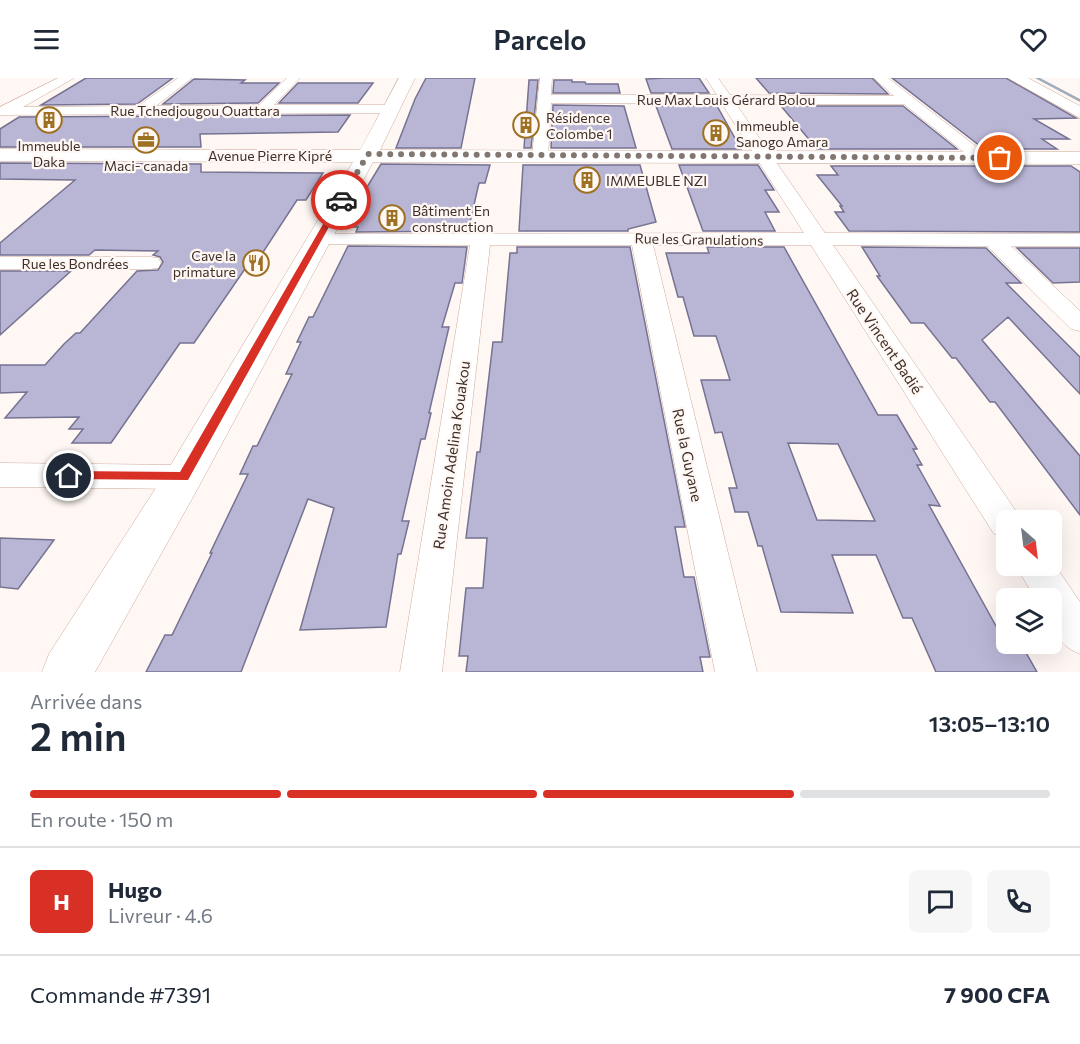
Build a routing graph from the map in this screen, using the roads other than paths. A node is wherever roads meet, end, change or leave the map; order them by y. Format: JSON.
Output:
{"nodes":[{"id":1,"x":68,"y":78,"type":"edge"},
{"id":2,"x":186,"y":78,"type":"edge"},
{"id":3,"x":294,"y":78,"type":"edge"},
{"id":4,"x":407,"y":78,"type":"edge"},
{"id":5,"x":546,"y":78,"type":"edge"},
{"id":6,"x":712,"y":78,"type":"edge"},
{"id":7,"x":879,"y":78,"type":"edge"},
{"id":8,"x":1016,"y":78,"type":"edge"},
{"id":9,"x":546,"y":99,"type":"junction"},
{"id":10,"x":726,"y":99,"type":"junction"},
{"id":11,"x":906,"y":100,"type":"junction"},
{"id":12,"x":391,"y":109,"type":"junction"},
{"id":13,"x":142,"y":110,"type":"junction"},
{"id":14,"x":262,"y":110,"type":"junction"},
{"id":15,"x":2,"y":112,"type":"edge"},
{"id":16,"x":1080,"y":113,"type":"edge"},
{"id":17,"x":368,"y":154,"type":"junction"},
{"id":18,"x":0,"y":155,"type":"edge"},
{"id":19,"x":540,"y":157,"type":"junction"},
{"id":20,"x":765,"y":158,"type":"junction"},
{"id":21,"x":981,"y":158,"type":"junction"},
{"id":22,"x":1080,"y":158,"type":"edge"},
{"id":23,"x":318,"y":238,"type":"junction"},
{"id":24,"x":481,"y":238,"type":"junction"},
{"id":25,"x":640,"y":238,"type":"junction"},
{"id":26,"x":818,"y":240,"type":"junction"},
{"id":27,"x":1080,"y":240,"type":"edge"},
{"id":28,"x":994,"y":241,"type":"junction"},
{"id":29,"x":0,"y":263,"type":"edge"},
{"id":30,"x":150,"y":263,"type":"dead end"},
{"id":31,"x":1080,"y":324,"type":"edge"},
{"id":32,"x":0,"y":475,"type":"edge"},
{"id":33,"x":184,"y":477,"type":"junction"},
{"id":34,"x":997,"y":510,"type":"edge"},
{"id":35,"x":1041,"y":576,"type":"edge"},
{"id":36,"x":1080,"y":635,"type":"edge"},
{"id":37,"x":67,"y":672,"type":"edge"},
{"id":38,"x":422,"y":672,"type":"edge"},
{"id":39,"x":736,"y":672,"type":"edge"}],
"edges":[{"from":1,"to":15,"type":"street"},
{"from":2,"to":13,"type":"street"},
{"from":3,"to":14,"type":"street"},
{"from":4,"to":12,"type":"street"},
{"from":5,"to":9,"type":"street"},
{"from":6,"to":10,"type":"street","name":"Rue Vincent Badié"},
{"from":7,"to":11,"type":"street"},
{"from":8,"to":16,"type":"street"},
{"from":9,"to":10,"type":"street","name":"Rue Max Louis Gérard Bolou"},
{"from":9,"to":19,"type":"street"},
{"from":10,"to":11,"type":"street","name":"Rue Max Louis Gérard Bolou"},
{"from":10,"to":20,"type":"street","name":"Rue Vincent Badié"},
{"from":11,"to":21,"type":"street"},
{"from":12,"to":14,"type":"street","name":"Rue Tchedjougou Ouattara"},
{"from":12,"to":17,"type":"street"},
{"from":13,"to":14,"type":"street","name":"Rue Tchedjougou Ouattara"},
{"from":13,"to":15,"type":"street","name":"Rue Tchedjougou Ouattara"},
{"from":17,"to":18,"type":"street","name":"Avenue Pierre Kipré"},
{"from":17,"to":19,"type":"street","name":"Avenue Pierre Kipré"},
{"from":17,"to":23,"type":"street"},
{"from":19,"to":20,"type":"street","name":"Avenue Pierre Kipré"},
{"from":20,"to":21,"type":"street","name":"Avenue Pierre Kipré"},
{"from":20,"to":26,"type":"street","name":"Rue Vincent Badié"},
{"from":21,"to":22,"type":"street","name":"Avenue Pierre Kipré"},
{"from":23,"to":24,"type":"street","name":"Rue les Granulations"},
{"from":23,"to":33,"type":"street"},
{"from":24,"to":25,"type":"street","name":"Rue les Granulations"},
{"from":24,"to":38,"type":"street","name":"Rue Amoin Adelina Kouakou"},
{"from":25,"to":26,"type":"street","name":"Rue les Granulations"},
{"from":25,"to":39,"type":"street","name":"Rue la Guyane"},
{"from":26,"to":28,"type":"street","name":"Rue les Granulations"},
{"from":26,"to":34,"type":"street","name":"Rue Vincent Badié"},
{"from":27,"to":28,"type":"street","name":"Rue les Granulations"},
{"from":28,"to":31,"type":"street"},
{"from":29,"to":30,"type":"street","name":"Rue les Bondrées"},
{"from":32,"to":33,"type":"street"},
{"from":33,"to":37,"type":"street"},
{"from":35,"to":36,"type":"street"}]}
